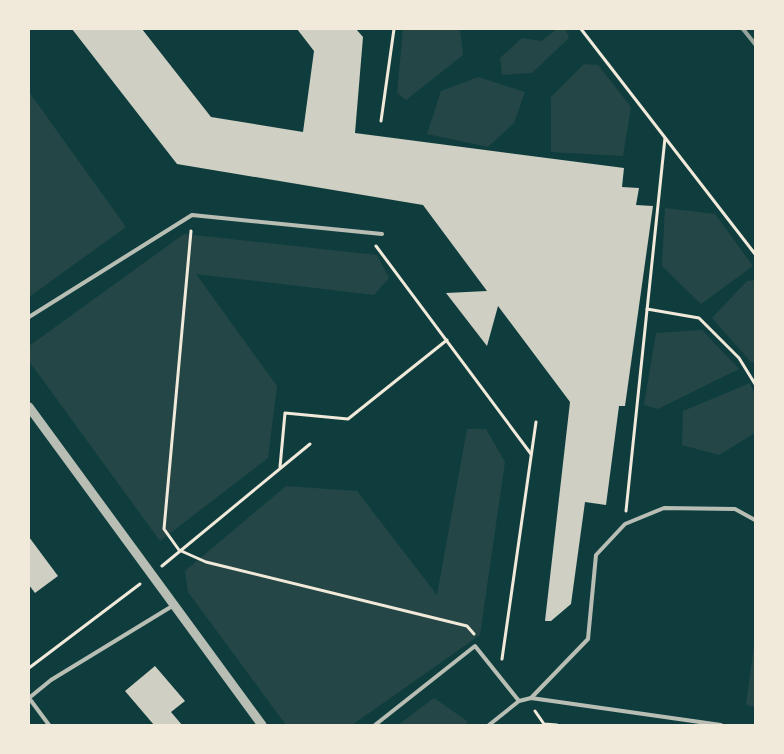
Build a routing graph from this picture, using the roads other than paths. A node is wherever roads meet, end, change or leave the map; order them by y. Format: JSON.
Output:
{"nodes":[{"id":1,"x":382,"y":234,"type":"dead end"},
{"id":2,"x":29,"y":317,"type":"edge"},
{"id":3,"x":29,"y":407,"type":"edge"},
{"id":4,"x":755,"y":520,"type":"edge"},
{"id":5,"x":174,"y":605,"type":"junction"},
{"id":6,"x":29,"y":698,"type":"edge"},
{"id":7,"x":531,"y":698,"type":"junction"},
{"id":8,"x":519,"y":700,"type":"junction"},
{"id":9,"x":49,"y":725,"type":"edge"},
{"id":10,"x":262,"y":725,"type":"edge"},
{"id":11,"x":375,"y":725,"type":"edge"},
{"id":12,"x":489,"y":725,"type":"edge"},
{"id":13,"x":721,"y":725,"type":"edge"}],
"edges":[{"from":1,"to":2,"type":"lane"},
{"from":3,"to":5,"type":"street"},
{"from":4,"to":7,"type":"lane"},
{"from":5,"to":6,"type":"lane"},
{"from":5,"to":10,"type":"street"},
{"from":6,"to":9,"type":"lane"},
{"from":7,"to":8,"type":"lane"},
{"from":7,"to":13,"type":"lane"},
{"from":8,"to":11,"type":"lane"},
{"from":8,"to":12,"type":"lane"}]}
